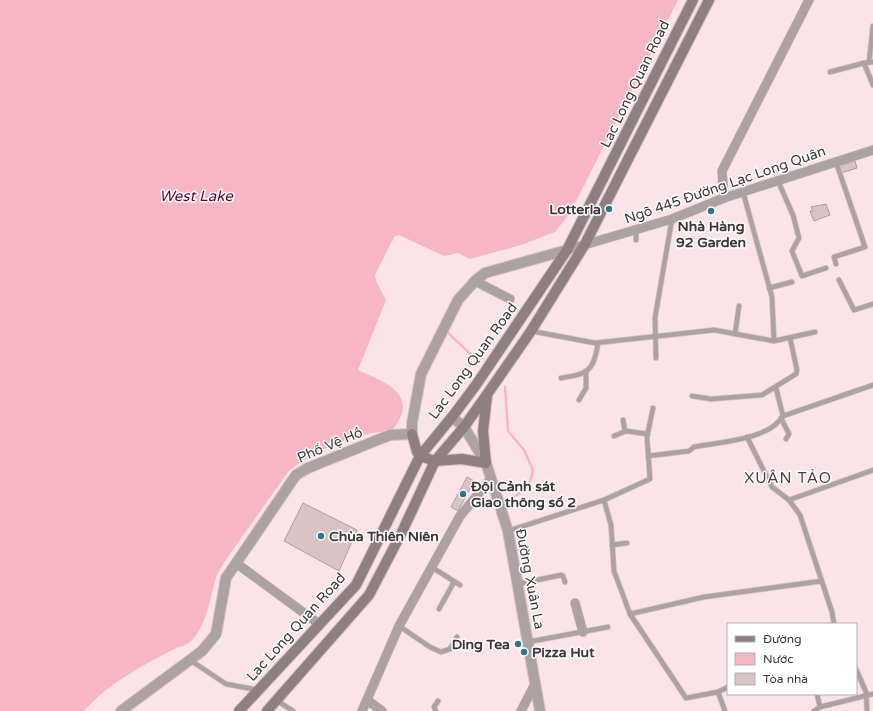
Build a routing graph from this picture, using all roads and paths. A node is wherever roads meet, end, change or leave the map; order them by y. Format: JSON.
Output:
{"nodes":[{"id":1,"x":693,"y":0,"type":"edge"},
{"id":2,"x":709,"y":0,"type":"edge"},
{"id":3,"x":809,"y":0,"type":"edge"},
{"id":4,"x":873,"y":26,"type":"edge"},
{"id":5,"x":871,"y":62,"type":"edge"},
{"id":6,"x":864,"y":63,"type":"junction"},
{"id":7,"x":830,"y":72,"type":"dead end"},
{"id":8,"x":873,"y":85,"type":"edge"},
{"id":9,"x":873,"y":150,"type":"edge"},
{"id":10,"x":836,"y":162,"type":"junction"},
{"id":11,"x":778,"y":181,"type":"junction"},
{"id":12,"x":743,"y":192,"type":"junction"},
{"id":13,"x":724,"y":198,"type":"junction"},
{"id":14,"x":672,"y":219,"type":"junction"},
{"id":15,"x":585,"y":244,"type":"junction"},
{"id":16,"x":567,"y":250,"type":"junction"},
{"id":17,"x":836,"y":264,"type":"dead end"},
{"id":18,"x":826,"y":268,"type":"dead end"},
{"id":19,"x":839,"y":280,"type":"dead end"},
{"id":20,"x":475,"y":281,"type":"junction"},
{"id":21,"x":792,"y":282,"type":"dead end"},
{"id":22,"x":769,"y":288,"type":"junction"},
{"id":23,"x":510,"y":299,"type":"dead end"},
{"id":24,"x":873,"y":304,"type":"edge"},
{"id":25,"x":739,"y":306,"type":"dead end"},
{"id":26,"x":531,"y":331,"type":"junction"},
{"id":27,"x":815,"y":332,"type":"dead end"},
{"id":28,"x":735,"y":334,"type":"junction"},
{"id":29,"x":657,"y":336,"type":"junction"},
{"id":30,"x":790,"y":338,"type":"junction"},
{"id":31,"x":774,"y":341,"type":"junction"},
{"id":32,"x":598,"y":343,"type":"junction"},
{"id":33,"x":656,"y":358,"type":"dead end"},
{"id":34,"x":586,"y":372,"type":"junction"},
{"id":35,"x":561,"y":378,"type":"dead end"},
{"id":36,"x":873,"y":385,"type":"edge"},
{"id":37,"x":776,"y":388,"type":"junction"},
{"id":38,"x":488,"y":393,"type":"junction"},
{"id":39,"x":692,"y":396,"type":"dead end"},
{"id":40,"x":579,"y":400,"type":"dead end"},
{"id":41,"x":653,"y":408,"type":"dead end"},
{"id":42,"x":452,"y":417,"type":"junction"},
{"id":43,"x":782,"y":417,"type":"junction"},
{"id":44,"x":623,"y":420,"type":"dead end"},
{"id":45,"x":464,"y":427,"type":"junction"},
{"id":46,"x":625,"y":431,"type":"junction"},
{"id":47,"x":412,"y":434,"type":"junction"},
{"id":48,"x":648,"y":434,"type":"junction"},
{"id":49,"x":614,"y":436,"type":"dead end"},
{"id":50,"x":747,"y":437,"type":"junction"},
{"id":51,"x":786,"y":439,"type":"dead end"},
{"id":52,"x":420,"y":456,"type":"junction"},
{"id":53,"x":648,"y":456,"type":"junction"},
{"id":54,"x":435,"y":461,"type":"junction"},
{"id":55,"x":486,"y":463,"type":"junction"},
{"id":56,"x":873,"y":470,"type":"edge"},
{"id":57,"x":490,"y":480,"type":"junction"},
{"id":58,"x":604,"y":500,"type":"junction"},
{"id":59,"x":789,"y":500,"type":"junction"},
{"id":60,"x":508,"y":531,"type":"junction"},
{"id":61,"x":627,"y":543,"type":"dead end"},
{"id":62,"x":612,"y":545,"type":"junction"},
{"id":63,"x":236,"y":563,"type":"junction"},
{"id":64,"x":433,"y":568,"type":"junction"},
{"id":65,"x":822,"y":581,"type":"junction"},
{"id":66,"x":454,"y":582,"type":"junction"},
{"id":67,"x":565,"y":582,"type":"dead end"},
{"id":68,"x":518,"y":584,"type":"junction"},
{"id":69,"x":460,"y":585,"type":"dead end"},
{"id":70,"x":574,"y":603,"type":"dead end"},
{"id":71,"x":439,"y":609,"type":"dead end"},
{"id":72,"x":630,"y":614,"type":"junction"},
{"id":73,"x":834,"y":623,"type":"edge"},
{"id":74,"x":319,"y":624,"type":"junction"},
{"id":75,"x":399,"y":626,"type":"junction"},
{"id":76,"x":608,"y":627,"type":"dead end"},
{"id":77,"x":583,"y":632,"type":"junction"},
{"id":78,"x":457,"y":637,"type":"dead end"},
{"id":79,"x":528,"y":642,"type":"junction"},
{"id":80,"x":190,"y":660,"type":"junction"},
{"id":81,"x":857,"y":671,"type":"edge"},
{"id":82,"x":535,"y":684,"type":"junction"},
{"id":83,"x":727,"y":688,"type":"edge"},
{"id":84,"x":258,"y":690,"type":"junction"},
{"id":85,"x":718,"y":692,"type":"junction"},
{"id":86,"x":873,"y":694,"type":"edge"},
{"id":87,"x":818,"y":695,"type":"edge"},
{"id":88,"x":865,"y":697,"type":"junction"},
{"id":89,"x":276,"y":700,"type":"junction"},
{"id":90,"x":367,"y":700,"type":"junction"},
{"id":91,"x":438,"y":701,"type":"dead end"},
{"id":92,"x":820,"y":707,"type":"junction"},
{"id":93,"x":121,"y":711,"type":"edge"},
{"id":94,"x":239,"y":711,"type":"edge"},
{"id":95,"x":267,"y":711,"type":"edge"},
{"id":96,"x":293,"y":711,"type":"edge"},
{"id":97,"x":362,"y":711,"type":"edge"},
{"id":98,"x":382,"y":711,"type":"edge"},
{"id":99,"x":436,"y":711,"type":"edge"},
{"id":100,"x":521,"y":711,"type":"edge"},
{"id":101,"x":540,"y":711,"type":"edge"},
{"id":102,"x":725,"y":711,"type":"edge"},
{"id":103,"x":814,"y":711,"type":"edge"},
{"id":104,"x":867,"y":711,"type":"edge"}],
"edges":[{"from":1,"to":16,"type":"main road","name":"Lac Long Quan Road"},
{"from":2,"to":15,"type":"main road","name":"Lac Long Quan Road"},
{"from":3,"to":13,"type":"street"},
{"from":4,"to":5,"type":"lane"},
{"from":5,"to":6,"type":"lane"},
{"from":6,"to":7,"type":"lane"},
{"from":6,"to":8,"type":"lane"},
{"from":9,"to":10,"type":"street","name":"Ngõ 445 Đường Lạc Long Quân"},
{"from":10,"to":11,"type":"street","name":"Ngõ 445 Đường Lạc Long Quân"},
{"from":10,"to":17,"type":"lane"},
{"from":11,"to":12,"type":"street","name":"Ngõ 445 Đường Lạc Long Quân"},
{"from":11,"to":18,"type":"lane"},
{"from":12,"to":13,"type":"street","name":"Ngõ 445 Đường Lạc Long Quân"},
{"from":12,"to":22,"type":"lane"},
{"from":13,"to":14,"type":"street","name":"Ngõ 445 Đường Lạc Long Quân"},
{"from":14,"to":15,"type":"street","name":"Ngõ 445 Đường Lạc Long Quân"},
{"from":14,"to":29,"type":"lane"},
{"from":15,"to":16,"type":"street","name":"Ngõ 445 Đường Lạc Long Quân"},
{"from":15,"to":26,"type":"main road","name":"Lac Long Quan Road"},
{"from":16,"to":20,"type":"street"},
{"from":16,"to":42,"type":"main road","name":"Lac Long Quan Road"},
{"from":19,"to":24,"type":"lane"},
{"from":20,"to":23,"type":"street"},
{"from":20,"to":47,"type":"street"},
{"from":21,"to":22,"type":"lane"},
{"from":22,"to":31,"type":"lane"},
{"from":25,"to":28,"type":"lane"},
{"from":26,"to":32,"type":"lane"},
{"from":26,"to":38,"type":"main road","name":"Lac Long Quan Road"},
{"from":27,"to":30,"type":"lane"},
{"from":28,"to":29,"type":"lane"},
{"from":28,"to":31,"type":"lane"},
{"from":29,"to":32,"type":"lane"},
{"from":29,"to":33,"type":"lane"},
{"from":30,"to":31,"type":"lane"},
{"from":30,"to":37,"type":"lane"},
{"from":32,"to":34,"type":"lane"},
{"from":34,"to":35,"type":"lane"},
{"from":34,"to":40,"type":"lane"},
{"from":36,"to":43,"type":"lane"},
{"from":37,"to":39,"type":"lane"},
{"from":37,"to":43,"type":"lane"},
{"from":38,"to":45,"type":"main road","name":"Lac Long Quan Road"},
{"from":38,"to":55,"type":"main road"},
{"from":41,"to":48,"type":"lane"},
{"from":42,"to":45,"type":"street","name":"Đường Xuân La"},
{"from":42,"to":52,"type":"main road","name":"Lac Long Quan Road"},
{"from":43,"to":50,"type":"lane"},
{"from":43,"to":51,"type":"lane"},
{"from":44,"to":46,"type":"lane"},
{"from":45,"to":54,"type":"main road","name":"Lac Long Quan Road"},
{"from":45,"to":55,"type":"street","name":"Đường Xuân La"},
{"from":46,"to":48,"type":"lane"},
{"from":46,"to":49,"type":"lane"},
{"from":47,"to":52,"type":"main road"},
{"from":47,"to":63,"type":"street","name":"Phố Vệ Hồ"},
{"from":48,"to":53,"type":"lane"},
{"from":50,"to":53,"type":"lane"},
{"from":50,"to":59,"type":"lane"},
{"from":52,"to":54,"type":"main road"},
{"from":52,"to":74,"type":"main road","name":"Lac Long Quan Road"},
{"from":53,"to":58,"type":"lane"},
{"from":54,"to":55,"type":"main road"},
{"from":54,"to":89,"type":"main road","name":"Lac Long Quan Road"},
{"from":55,"to":57,"type":"street","name":"Đường Xuân La"},
{"from":56,"to":59,"type":"lane"},
{"from":57,"to":60,"type":"street","name":"Đường Xuân La"},
{"from":57,"to":64,"type":"street"},
{"from":58,"to":60,"type":"lane"},
{"from":58,"to":62,"type":"lane"},
{"from":59,"to":65,"type":"lane"},
{"from":60,"to":68,"type":"street","name":"Đường Xuân La"},
{"from":61,"to":62,"type":"lane"},
{"from":62,"to":72,"type":"lane"},
{"from":63,"to":74,"type":"street"},
{"from":63,"to":80,"type":"street","name":"Phố Vệ Hồ"},
{"from":64,"to":66,"type":"lane"},
{"from":64,"to":75,"type":"street"},
{"from":65,"to":72,"type":"lane"},
{"from":65,"to":73,"type":"lane"},
{"from":66,"to":69,"type":"lane"},
{"from":66,"to":71,"type":"lane"},
{"from":67,"to":68,"type":"lane"},
{"from":68,"to":79,"type":"street","name":"Đường Xuân La"},
{"from":70,"to":77,"type":"street"},
{"from":72,"to":85,"type":"lane"},
{"from":74,"to":84,"type":"main road","name":"Lac Long Quan Road"},
{"from":75,"to":78,"type":"lane"},
{"from":75,"to":90,"type":"street"},
{"from":76,"to":77,"type":"lane"},
{"from":77,"to":79,"type":"lane"},
{"from":79,"to":82,"type":"street","name":"Đường Xuân La"},
{"from":80,"to":84,"type":"lane"},
{"from":80,"to":93,"type":"street","name":"Phố Vệ Hồ"},
{"from":81,"to":88,"type":"lane"},
{"from":82,"to":100,"type":"street"},
{"from":82,"to":101,"type":"street","name":"Đường Xuân La"},
{"from":83,"to":85,"type":"lane"},
{"from":84,"to":94,"type":"main road","name":"Lac Long Quan Road"},
{"from":85,"to":102,"type":"lane"},
{"from":86,"to":88,"type":"lane"},
{"from":87,"to":92,"type":"lane"},
{"from":88,"to":92,"type":"lane"},
{"from":88,"to":104,"type":"lane"},
{"from":89,"to":95,"type":"main road","name":"Lac Long Quan Road"},
{"from":89,"to":96,"type":"lane"},
{"from":90,"to":97,"type":"street"},
{"from":90,"to":98,"type":"street"},
{"from":91,"to":99,"type":"lane"},
{"from":92,"to":103,"type":"lane"}]}
